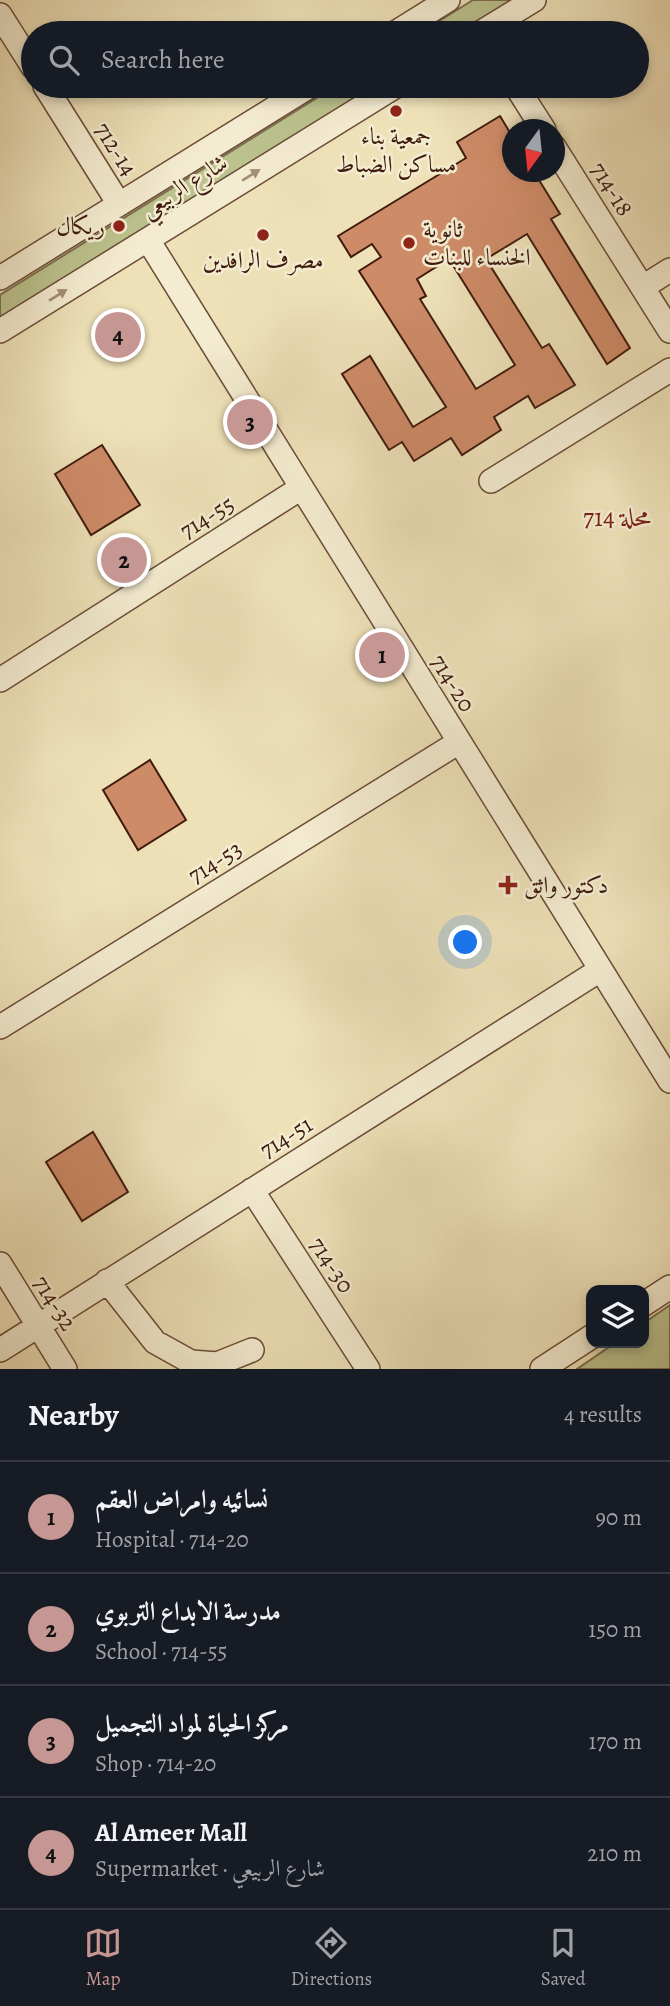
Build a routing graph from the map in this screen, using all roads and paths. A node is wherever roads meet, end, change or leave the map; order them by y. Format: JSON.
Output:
{"nodes":[{"id":1,"x":448,"y":0,"type":"edge"},
{"id":2,"x":534,"y":0,"type":"edge"},
{"id":3,"x":0,"y":15,"type":"edge"},
{"id":4,"x":414,"y":21,"type":"edge"},
{"id":5,"x":501,"y":21,"type":"edge"},
{"id":6,"x":21,"y":48,"type":"edge"},
{"id":7,"x":53,"y":98,"type":"edge"},
{"id":8,"x":291,"y":98,"type":"edge"},
{"id":9,"x":377,"y":98,"type":"edge"},
{"id":10,"x":524,"y":98,"type":"edge"},
{"id":11,"x":537,"y":119,"type":"edge"},
{"id":12,"x":565,"y":163,"type":"edge"},
{"id":13,"x":119,"y":204,"type":"junction"},
{"id":14,"x":148,"y":240,"type":"junction"},
{"id":15,"x":670,"y":270,"type":"edge"},
{"id":16,"x":0,"y":278,"type":"edge"},
{"id":17,"x":643,"y":287,"type":"junction"},
{"id":18,"x":0,"y":331,"type":"edge"},
{"id":19,"x":670,"y":331,"type":"edge"},
{"id":20,"x":670,"y":370,"type":"edge"},
{"id":21,"x":491,"y":481,"type":"dead end"},
{"id":22,"x":301,"y":488,"type":"junction"},
{"id":23,"x":0,"y":680,"type":"edge"},
{"id":24,"x":458,"y":742,"type":"junction"},
{"id":25,"x":600,"y":970,"type":"junction"},
{"id":26,"x":0,"y":1027,"type":"edge"},
{"id":27,"x":670,"y":1081,"type":"edge"},
{"id":28,"x":252,"y":1190,"type":"junction"},
{"id":29,"x":0,"y":1264,"type":"edge"},
{"id":30,"x":107,"y":1281,"type":"junction"},
{"id":31,"x":670,"y":1287,"type":"edge"},
{"id":32,"x":649,"y":1301,"type":"edge"},
{"id":33,"x":38,"y":1325,"type":"junction"},
{"id":34,"x":586,"y":1340,"type":"edge"},
{"id":35,"x":0,"y":1350,"type":"edge"},
{"id":36,"x":253,"y":1350,"type":"dead end"},
{"id":37,"x":65,"y":1369,"type":"edge"},
{"id":38,"x":368,"y":1369,"type":"edge"},
{"id":39,"x":542,"y":1369,"type":"edge"}],
"edges":[{"from":1,"to":4,"type":"street"},
{"from":2,"to":5,"type":"street"},
{"from":3,"to":6,"type":"street"},
{"from":7,"to":13,"type":"street","name":"712-14"},
{"from":8,"to":13,"type":"street","name":"شارع الربيعي"},
{"from":14,"to":9,"type":"street","name":"شارع الربيعي","one_way":true},
{"from":10,"to":11,"type":"street"},
{"from":12,"to":17,"type":"street","name":"714-18"},
{"from":13,"to":16,"type":"street","name":"شارع الربيعي"},
{"from":18,"to":14,"type":"street","name":"شارع الربيعي","one_way":true},
{"from":14,"to":22,"type":"street","name":"714-20"},
{"from":15,"to":17,"type":"street"},
{"from":17,"to":19,"type":"street","name":"714-18"},
{"from":20,"to":21,"type":"street"},
{"from":22,"to":23,"type":"street","name":"714-55"},
{"from":22,"to":24,"type":"street","name":"714-20"},
{"from":24,"to":25,"type":"street","name":"714-20"},
{"from":24,"to":26,"type":"street","name":"714-53"},
{"from":25,"to":27,"type":"street","name":"714-20"},
{"from":25,"to":28,"type":"street","name":"714-51"},
{"from":28,"to":30,"type":"street","name":"714-51"},
{"from":28,"to":38,"type":"street","name":"714-30"},
{"from":29,"to":33,"type":"street","name":"714-32"},
{"from":30,"to":33,"type":"street","name":"714-51"},
{"from":30,"to":36,"type":"street"},
{"from":31,"to":32,"type":"street"},
{"from":33,"to":35,"type":"street","name":"714-51"},
{"from":33,"to":37,"type":"street","name":"714-32"},
{"from":34,"to":39,"type":"street"}]}
